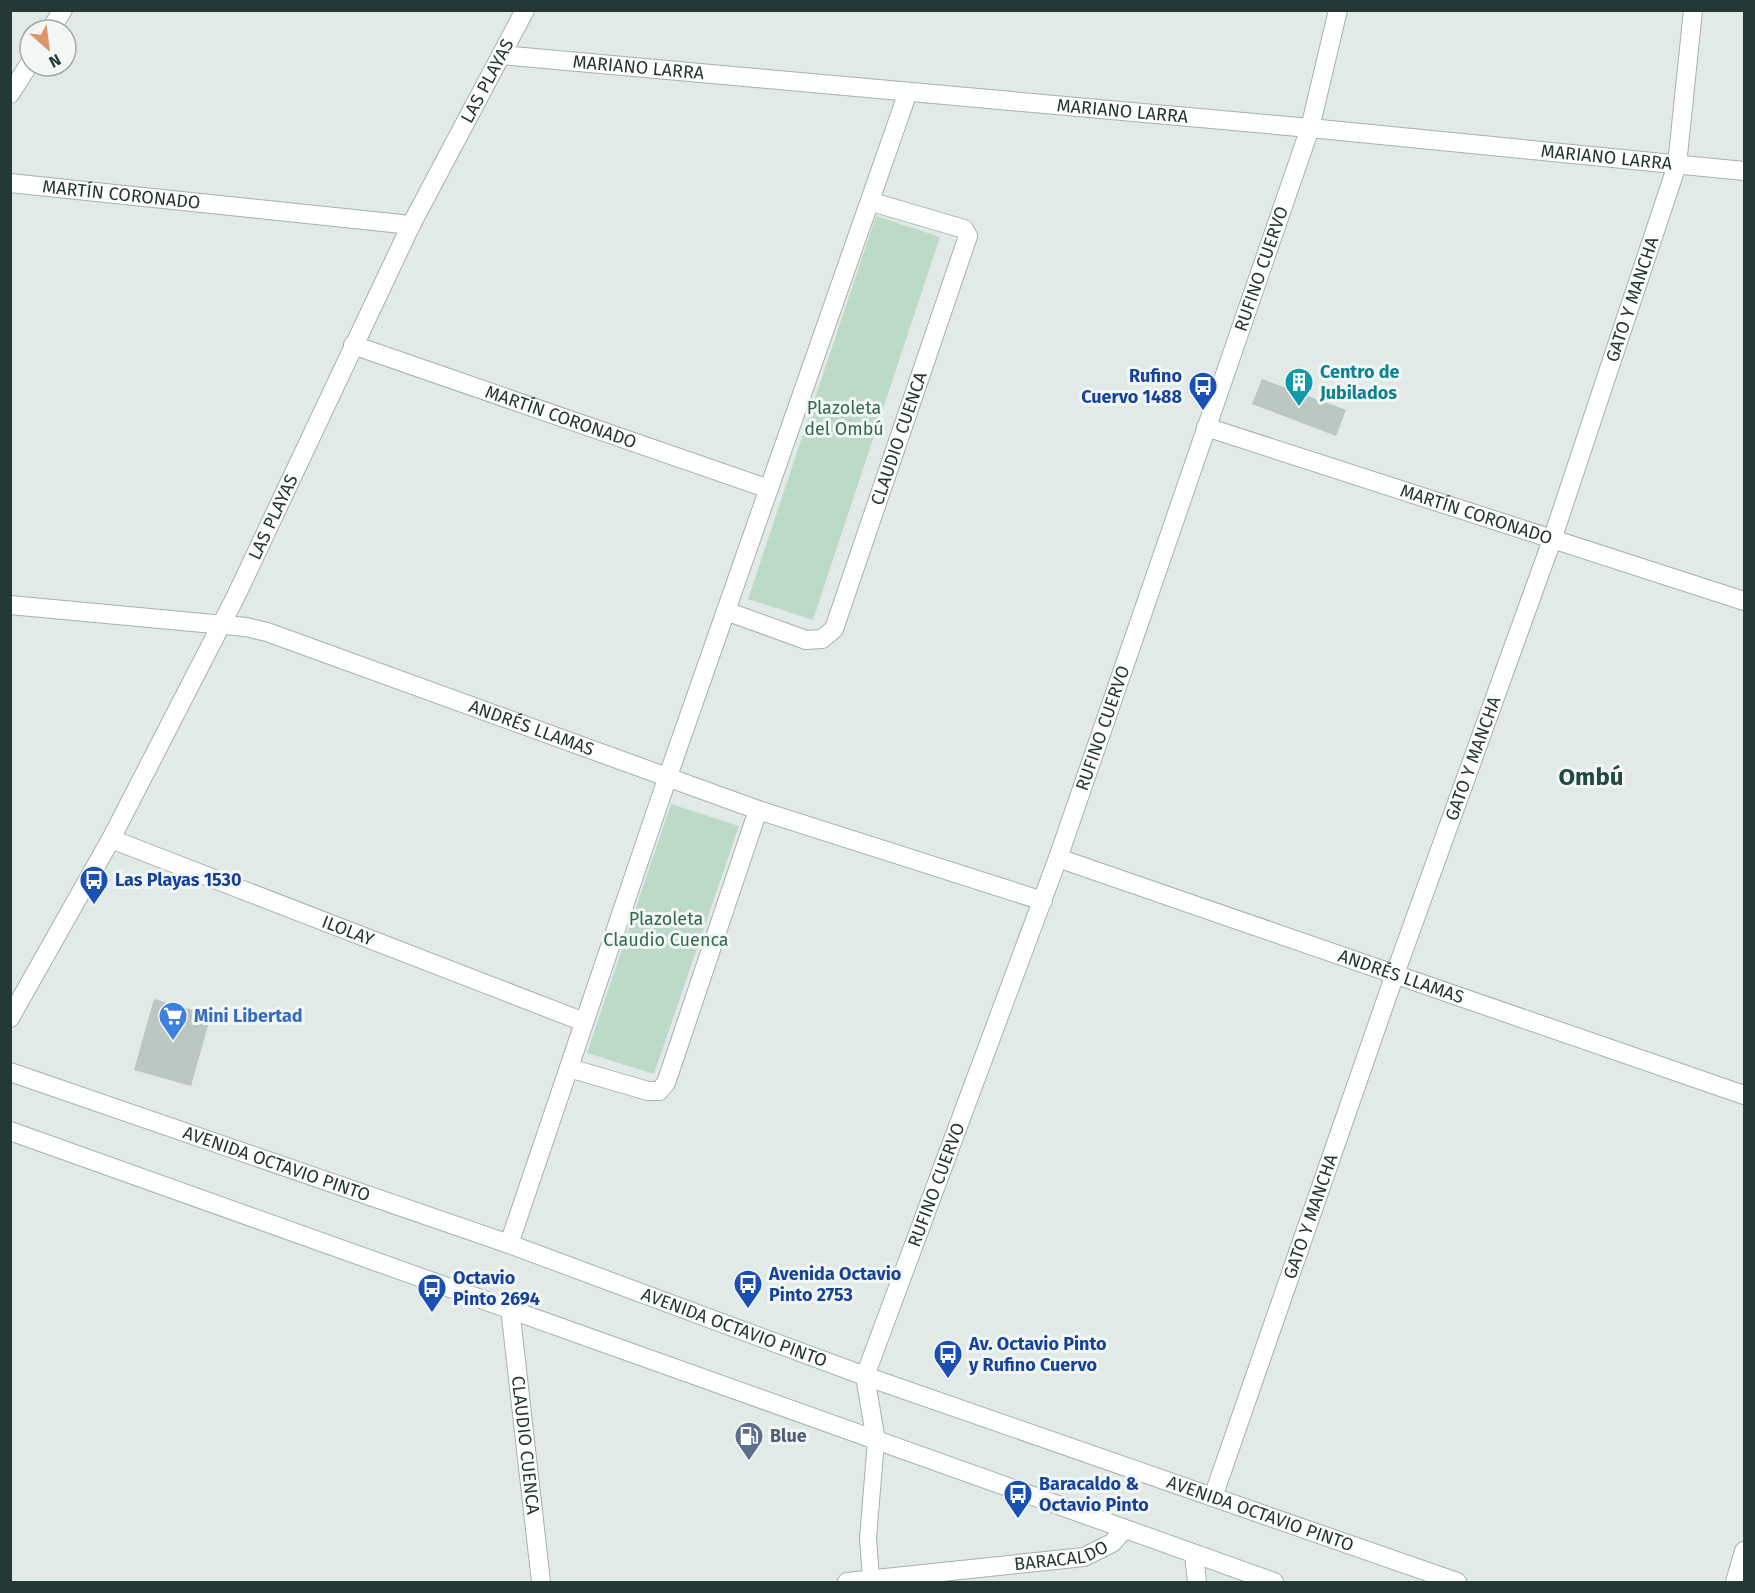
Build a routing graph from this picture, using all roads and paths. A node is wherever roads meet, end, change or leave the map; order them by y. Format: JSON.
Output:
{"nodes":[{"id":1,"x":525,"y":10,"type":"edge"},
{"id":2,"x":1338,"y":10,"type":"edge"},
{"id":3,"x":1693,"y":10,"type":"edge"},
{"id":4,"x":501,"y":55,"type":"junction"},
{"id":5,"x":20,"y":78,"type":"edge"},
{"id":6,"x":908,"y":92,"type":"junction"},
{"id":7,"x":10,"y":94,"type":"edge"},
{"id":8,"x":1310,"y":128,"type":"junction"},
{"id":9,"x":1677,"y":165,"type":"junction"},
{"id":10,"x":1744,"y":171,"type":"edge"},
{"id":11,"x":10,"y":183,"type":"edge"},
{"id":12,"x":872,"y":202,"type":"junction"},
{"id":13,"x":411,"y":225,"type":"junction"},
{"id":14,"x":353,"y":345,"type":"junction"},
{"id":15,"x":1206,"y":427,"type":"junction"},
{"id":16,"x":769,"y":489,"type":"junction"},
{"id":17,"x":1552,"y":540,"type":"junction"},
{"id":18,"x":1744,"y":601,"type":"edge"},
{"id":19,"x":10,"y":605,"type":"edge"},
{"id":20,"x":726,"y":612,"type":"junction"},
{"id":21,"x":220,"y":624,"type":"junction"},
{"id":22,"x":668,"y":776,"type":"junction"},
{"id":23,"x":758,"y":810,"type":"junction"},
{"id":24,"x":111,"y":839,"type":"junction"},
{"id":25,"x":1058,"y":858,"type":"junction"},
{"id":26,"x":1043,"y":901,"type":"junction"},
{"id":27,"x":1395,"y":974,"type":"junction"},
{"id":28,"x":10,"y":1018,"type":"edge"},
{"id":29,"x":584,"y":1022,"type":"junction"},
{"id":30,"x":569,"y":1068,"type":"junction"},
{"id":31,"x":10,"y":1072,"type":"edge"},
{"id":32,"x":1744,"y":1095,"type":"edge"},
{"id":33,"x":10,"y":1131,"type":"edge"},
{"id":34,"x":509,"y":1244,"type":"junction"},
{"id":35,"x":510,"y":1308,"type":"junction"},
{"id":36,"x":865,"y":1376,"type":"junction"},
{"id":37,"x":876,"y":1441,"type":"junction"},
{"id":38,"x":1213,"y":1497,"type":"junction"},
{"id":39,"x":1124,"y":1530,"type":"junction"},
{"id":40,"x":1744,"y":1551,"type":"edge"},
{"id":41,"x":1194,"y":1555,"type":"junction"},
{"id":42,"x":871,"y":1581,"type":"edge"},
{"id":43,"x":540,"y":1582,"type":"edge"},
{"id":44,"x":847,"y":1582,"type":"edge"},
{"id":45,"x":1197,"y":1582,"type":"edge"},
{"id":46,"x":1274,"y":1582,"type":"edge"},
{"id":47,"x":1457,"y":1582,"type":"edge"},
{"id":48,"x":1734,"y":1582,"type":"edge"}],
"edges":[{"from":1,"to":4,"type":"street","name":"LAS PLAYAS"},
{"from":2,"to":8,"type":"street","name":"RUFINO CUERVO"},
{"from":3,"to":9,"type":"street","name":"GATO Y MANCHA"},
{"from":4,"to":6,"type":"street","name":"MARIANO LARRA"},
{"from":4,"to":13,"type":"street","name":"LAS PLAYAS"},
{"from":5,"to":7,"type":"street"},
{"from":6,"to":8,"type":"street","name":"MARIANO LARRA"},
{"from":6,"to":12,"type":"street"},
{"from":8,"to":9,"type":"street","name":"MARIANO LARRA"},
{"from":8,"to":15,"type":"street","name":"RUFINO CUERVO"},
{"from":9,"to":10,"type":"street","name":"MARIANO LARRA"},
{"from":9,"to":17,"type":"street","name":"GATO Y MANCHA"},
{"from":11,"to":13,"type":"street","name":"MARTÍN CORONADO"},
{"from":12,"to":16,"type":"street"},
{"from":12,"to":20,"type":"street","name":"CLAUDIO CUENCA"},
{"from":13,"to":14,"type":"street","name":"LAS PLAYAS"},
{"from":14,"to":16,"type":"street","name":"MARTÍN CORONADO"},
{"from":14,"to":21,"type":"street","name":"LAS PLAYAS"},
{"from":15,"to":17,"type":"street","name":"MARTÍN CORONADO"},
{"from":15,"to":25,"type":"street","name":"RUFINO CUERVO"},
{"from":16,"to":20,"type":"street"},
{"from":17,"to":18,"type":"street","name":"MARTÍN CORONADO"},
{"from":17,"to":27,"type":"street","name":"GATO Y MANCHA"},
{"from":19,"to":21,"type":"street","name":"ANDRÉS LLAMAS"},
{"from":20,"to":22,"type":"street"},
{"from":21,"to":22,"type":"street","name":"ANDRÉS LLAMAS"},
{"from":21,"to":24,"type":"street","name":"LAS PLAYAS"},
{"from":22,"to":23,"type":"street","name":"ANDRÉS LLAMAS"},
{"from":22,"to":29,"type":"street"},
{"from":23,"to":26,"type":"street","name":"ANDRÉS LLAMAS"},
{"from":23,"to":30,"type":"street"},
{"from":24,"to":28,"type":"street","name":"LAS PLAYAS"},
{"from":24,"to":29,"type":"street","name":"ILOLAY"},
{"from":25,"to":26,"type":"street","name":"RUFINO CUERVO"},
{"from":25,"to":27,"type":"street","name":"ANDRÉS LLAMAS"},
{"from":26,"to":36,"type":"street","name":"RUFINO CUERVO"},
{"from":27,"to":32,"type":"street","name":"ANDRÉS LLAMAS"},
{"from":27,"to":38,"type":"street","name":"GATO Y MANCHA"},
{"from":29,"to":30,"type":"street"},
{"from":30,"to":34,"type":"street"},
{"from":31,"to":34,"type":"street","name":"AVENIDA OCTAVIO PINTO"},
{"from":33,"to":35,"type":"street"},
{"from":34,"to":36,"type":"street","name":"AVENIDA OCTAVIO PINTO"},
{"from":35,"to":37,"type":"street"},
{"from":35,"to":43,"type":"street","name":"CLAUDIO CUENCA"},
{"from":36,"to":37,"type":"street"},
{"from":36,"to":38,"type":"street","name":"AVENIDA OCTAVIO PINTO"},
{"from":37,"to":39,"type":"street"},
{"from":37,"to":42,"type":"lane"},
{"from":38,"to":47,"type":"street","name":"AVENIDA OCTAVIO PINTO"},
{"from":39,"to":41,"type":"street"},
{"from":39,"to":42,"type":"street","name":"BARACALDO"},
{"from":40,"to":48,"type":"street"},
{"from":41,"to":45,"type":"street"},
{"from":41,"to":46,"type":"street"},
{"from":42,"to":44,"type":"street","name":"BARACALDO"}]}
